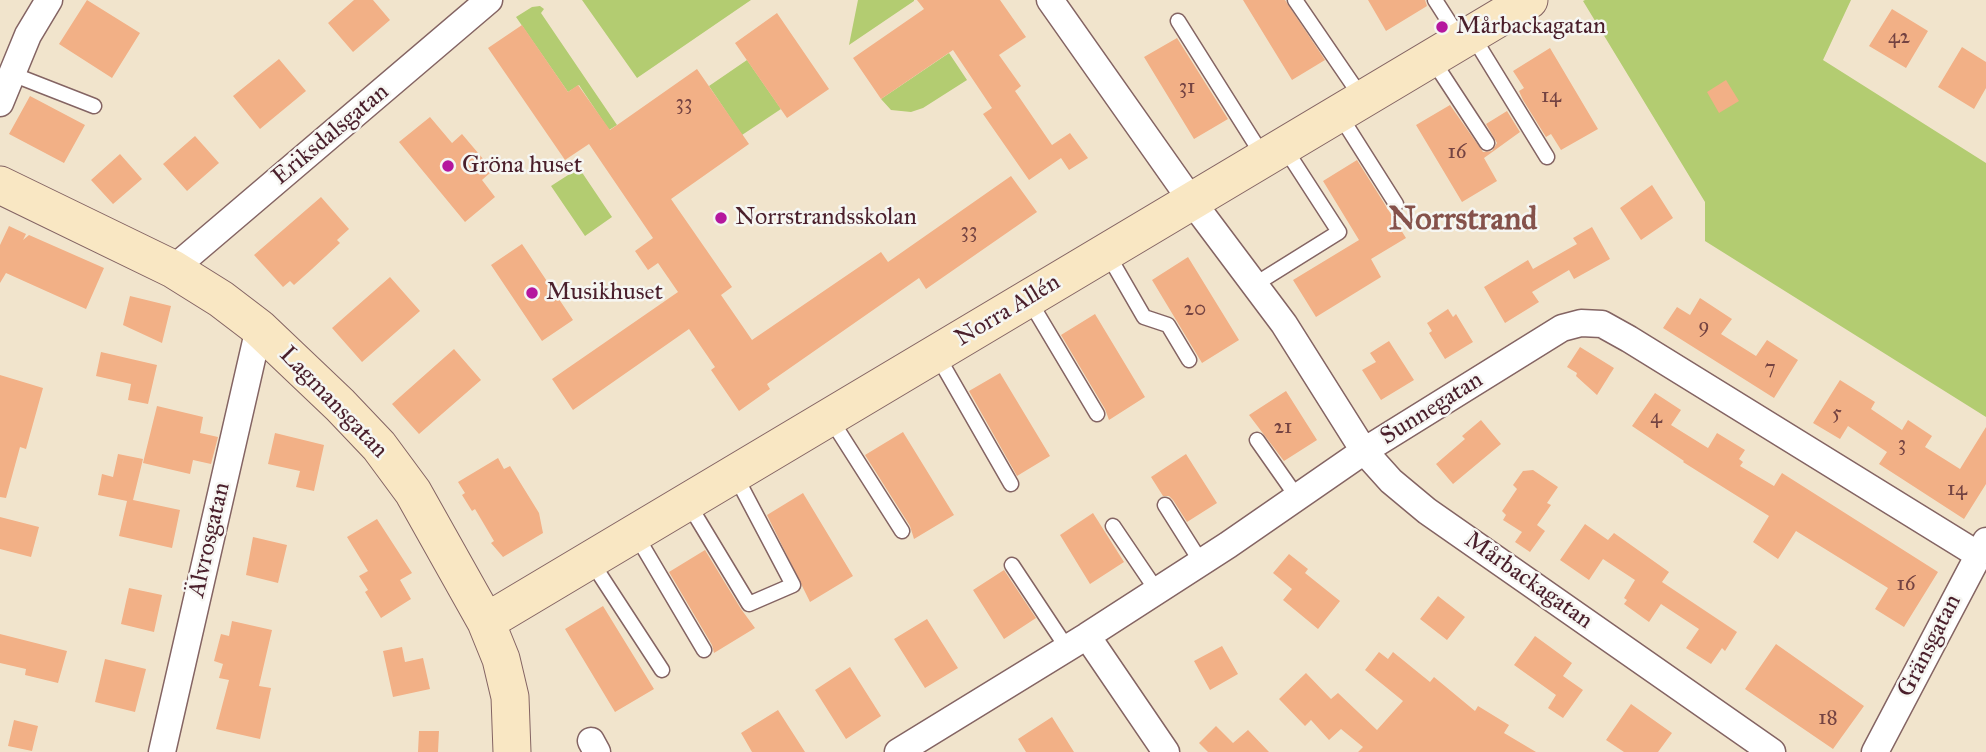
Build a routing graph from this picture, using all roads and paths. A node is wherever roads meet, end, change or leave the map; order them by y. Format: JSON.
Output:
{"nodes":[{"id":1,"x":49,"y":0,"type":"edge"},
{"id":2,"x":489,"y":0,"type":"edge"},
{"id":3,"x":1050,"y":0,"type":"edge"},
{"id":4,"x":1295,"y":0,"type":"edge"},
{"id":5,"x":1435,"y":0,"type":"edge"},
{"id":6,"x":1529,"y":0,"type":"edge"},
{"id":7,"x":1178,"y":21,"type":"dead end"},
{"id":8,"x":1455,"y":44,"type":"junction"},
{"id":9,"x":9,"y":66,"type":"edge"},
{"id":10,"x":0,"y":103,"type":"edge"},
{"id":11,"x":94,"y":106,"type":"dead end"},
{"id":12,"x":1350,"y":106,"type":"junction"},
{"id":13,"x":1487,"y":143,"type":"dead end"},
{"id":14,"x":1274,"y":152,"type":"junction"},
{"id":15,"x":1547,"y":157,"type":"dead end"},
{"id":16,"x":0,"y":185,"type":"edge"},
{"id":17,"x":1191,"y":200,"type":"junction"},
{"id":18,"x":1396,"y":204,"type":"dead end"},
{"id":19,"x":1106,"y":251,"type":"junction"},
{"id":20,"x":173,"y":269,"type":"junction"},
{"id":21,"x":1254,"y":285,"type":"junction"},
{"id":22,"x":1028,"y":299,"type":"junction"},
{"id":23,"x":259,"y":328,"type":"junction"},
{"id":24,"x":937,"y":355,"type":"junction"},
{"id":25,"x":1189,"y":359,"type":"dead end"},
{"id":26,"x":1097,"y":414,"type":"dead end"},
{"id":27,"x":830,"y":418,"type":"junction"},
{"id":28,"x":1257,"y":440,"type":"dead end"},
{"id":29,"x":1364,"y":451,"type":"junction"},
{"id":30,"x":735,"y":475,"type":"junction"},
{"id":31,"x":1011,"y":484,"type":"dead end"},
{"id":32,"x":1297,"y":498,"type":"junction"},
{"id":33,"x":688,"y":503,"type":"junction"},
{"id":34,"x":1165,"y":505,"type":"dead end"},
{"id":35,"x":1112,"y":526,"type":"dead end"},
{"id":36,"x":902,"y":531,"type":"dead end"},
{"id":37,"x":636,"y":534,"type":"junction"},
{"id":38,"x":1982,"y":548,"type":"edge"},
{"id":39,"x":590,"y":560,"type":"junction"},
{"id":40,"x":1201,"y":562,"type":"junction"},
{"id":41,"x":1012,"y":565,"type":"dead end"},
{"id":42,"x":1157,"y":591,"type":"junction"},
{"id":43,"x":486,"y":622,"type":"junction"},
{"id":44,"x":1077,"y":642,"type":"junction"},
{"id":45,"x":704,"y":650,"type":"dead end"},
{"id":46,"x":662,"y":670,"type":"dead end"},
{"id":47,"x":162,"y":752,"type":"edge"},
{"id":48,"x":512,"y":752,"type":"edge"},
{"id":49,"x":898,"y":752,"type":"edge"},
{"id":50,"x":1166,"y":752,"type":"edge"},
{"id":51,"x":1772,"y":752,"type":"edge"},
{"id":52,"x":1875,"y":752,"type":"edge"}],
"edges":[{"from":1,"to":9,"type":"street"},
{"from":2,"to":20,"type":"street","name":"Eriksdalsgatan"},
{"from":3,"to":17,"type":"street","name":"Mårbackagatan"},
{"from":4,"to":12,"type":"lane"},
{"from":5,"to":8,"type":"lane"},
{"from":6,"to":8,"type":"street","name":"Norra Allén"},
{"from":7,"to":14,"type":"lane"},
{"from":8,"to":12,"type":"street","name":"Norra Allén"},
{"from":8,"to":13,"type":"lane"},
{"from":8,"to":15,"type":"lane"},
{"from":9,"to":10,"type":"street"},
{"from":9,"to":11,"type":"lane"},
{"from":12,"to":14,"type":"street","name":"Norra Allén"},
{"from":12,"to":18,"type":"lane"},
{"from":14,"to":17,"type":"street","name":"Norra Allén"},
{"from":14,"to":21,"type":"lane"},
{"from":16,"to":20,"type":"street","name":"Lagmansgatan"},
{"from":17,"to":19,"type":"street","name":"Norra Allén"},
{"from":17,"to":21,"type":"street","name":"Mårbackagatan"},
{"from":19,"to":22,"type":"street","name":"Norra Allén"},
{"from":19,"to":25,"type":"lane"},
{"from":20,"to":23,"type":"street","name":"Lagmansgatan"},
{"from":21,"to":29,"type":"street","name":"Mårbackagatan"},
{"from":22,"to":24,"type":"street","name":"Norra Allén"},
{"from":22,"to":26,"type":"lane"},
{"from":23,"to":43,"type":"street","name":"Lagmansgatan"},
{"from":23,"to":47,"type":"street","name":"Älvrosgatan"},
{"from":24,"to":27,"type":"street","name":"Norra Allén"},
{"from":24,"to":31,"type":"lane"},
{"from":27,"to":30,"type":"street","name":"Norra Allén"},
{"from":27,"to":36,"type":"lane"},
{"from":28,"to":32,"type":"lane"},
{"from":29,"to":32,"type":"street","name":"Sunnegatan"},
{"from":29,"to":38,"type":"street","name":"Sunnegatan"},
{"from":29,"to":51,"type":"street","name":"Mårbackagatan"},
{"from":30,"to":33,"type":"street","name":"Norra Allén"},
{"from":30,"to":33,"type":"lane"},
{"from":32,"to":40,"type":"street","name":"Sunnegatan"},
{"from":33,"to":37,"type":"street","name":"Norra Allén"},
{"from":34,"to":40,"type":"lane"},
{"from":35,"to":42,"type":"lane"},
{"from":37,"to":39,"type":"street","name":"Norra Allén"},
{"from":37,"to":45,"type":"lane"},
{"from":38,"to":52,"type":"street","name":"Gränsgatan"},
{"from":39,"to":43,"type":"street","name":"Norra Allén"},
{"from":39,"to":46,"type":"lane"},
{"from":40,"to":42,"type":"street","name":"Sunnegatan"},
{"from":41,"to":44,"type":"lane"},
{"from":42,"to":44,"type":"street","name":"Sunnegatan"},
{"from":43,"to":48,"type":"street","name":"Lagmansgatan"},
{"from":44,"to":49,"type":"street","name":"Sunnegatan"},
{"from":44,"to":50,"type":"street"}]}
